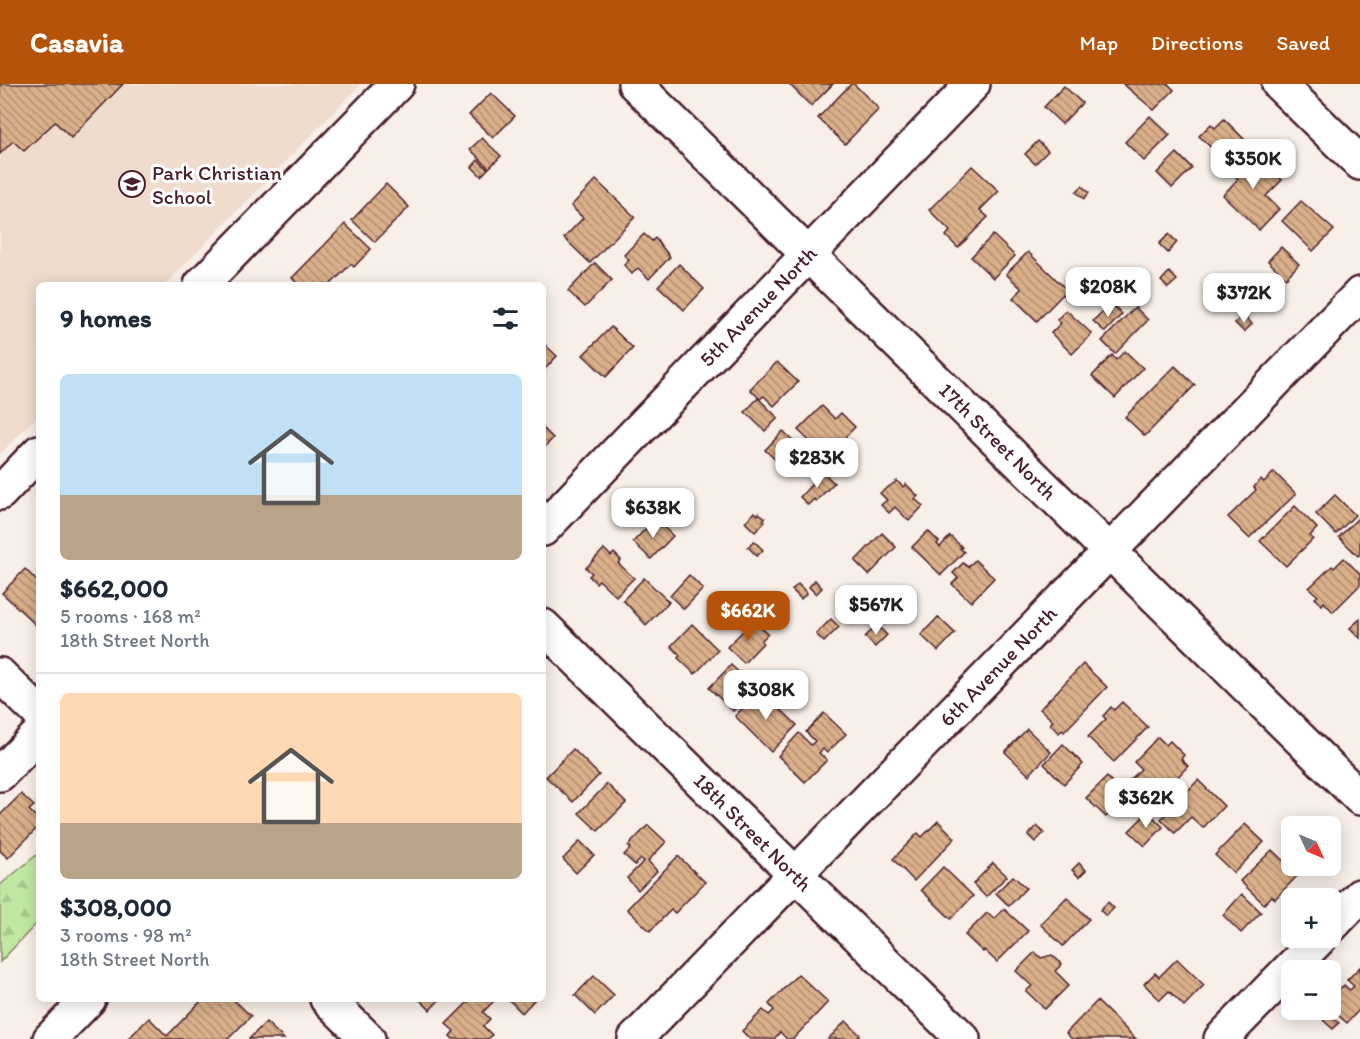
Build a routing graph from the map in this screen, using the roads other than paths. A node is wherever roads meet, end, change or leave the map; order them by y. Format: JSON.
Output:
{"nodes":[{"id":1,"x":397,"y":84,"type":"edge"},
{"id":2,"x":635,"y":84,"type":"edge"},
{"id":3,"x":973,"y":84,"type":"edge"},
{"id":4,"x":1279,"y":84,"type":"edge"},
{"id":5,"x":1360,"y":164,"type":"edge"},
{"id":6,"x":809,"y":255,"type":"junction"},
{"id":7,"x":204,"y":282,"type":"edge"},
{"id":8,"x":1360,"y":294,"type":"edge"},
{"id":9,"x":36,"y":456,"type":"edge"},
{"id":10,"x":0,"y":493,"type":"edge"},
{"id":11,"x":546,"y":526,"type":"edge"},
{"id":12,"x":1109,"y":551,"type":"junction"},
{"id":13,"x":546,"y":629,"type":"edge"},
{"id":14,"x":0,"y":675,"type":"edge"},
{"id":15,"x":36,"y":710,"type":"edge"},
{"id":16,"x":36,"y":737,"type":"edge"},
{"id":17,"x":0,"y":774,"type":"edge"},
{"id":18,"x":1360,"y":798,"type":"edge"},
{"id":19,"x":795,"y":874,"type":"junction"},
{"id":20,"x":1360,"y":896,"type":"edge"},
{"id":21,"x":1341,"y":916,"type":"edge"},
{"id":22,"x":1310,"y":948,"type":"edge"},
{"id":23,"x":85,"y":1002,"type":"edge"},
{"id":24,"x":330,"y":1002,"type":"edge"},
{"id":25,"x":50,"y":1039,"type":"edge"},
{"id":26,"x":368,"y":1039,"type":"edge"},
{"id":27,"x":635,"y":1039,"type":"edge"},
{"id":28,"x":963,"y":1039,"type":"edge"},
{"id":29,"x":1221,"y":1039,"type":"edge"}],
"edges":[{"from":1,"to":7,"type":"street"},
{"from":2,"to":6,"type":"street","name":"17th Street North"},
{"from":3,"to":6,"type":"street","name":"5th Avenue North"},
{"from":4,"to":5,"type":"street"},
{"from":6,"to":11,"type":"street","name":"5th Avenue North"},
{"from":6,"to":12,"type":"street","name":"17th Street North"},
{"from":8,"to":12,"type":"street","name":"6th Avenue North"},
{"from":9,"to":10,"type":"street"},
{"from":12,"to":18,"type":"street","name":"17th Street North"},
{"from":12,"to":19,"type":"street","name":"6th Avenue North"},
{"from":13,"to":19,"type":"street","name":"18th Street North"},
{"from":14,"to":15,"type":"street"},
{"from":16,"to":17,"type":"street"},
{"from":19,"to":27,"type":"street","name":"6th Avenue North"},
{"from":19,"to":28,"type":"street","name":"18th Street North"},
{"from":20,"to":21,"type":"street"},
{"from":22,"to":29,"type":"street"},
{"from":23,"to":25,"type":"street"},
{"from":24,"to":26,"type":"street"}]}
